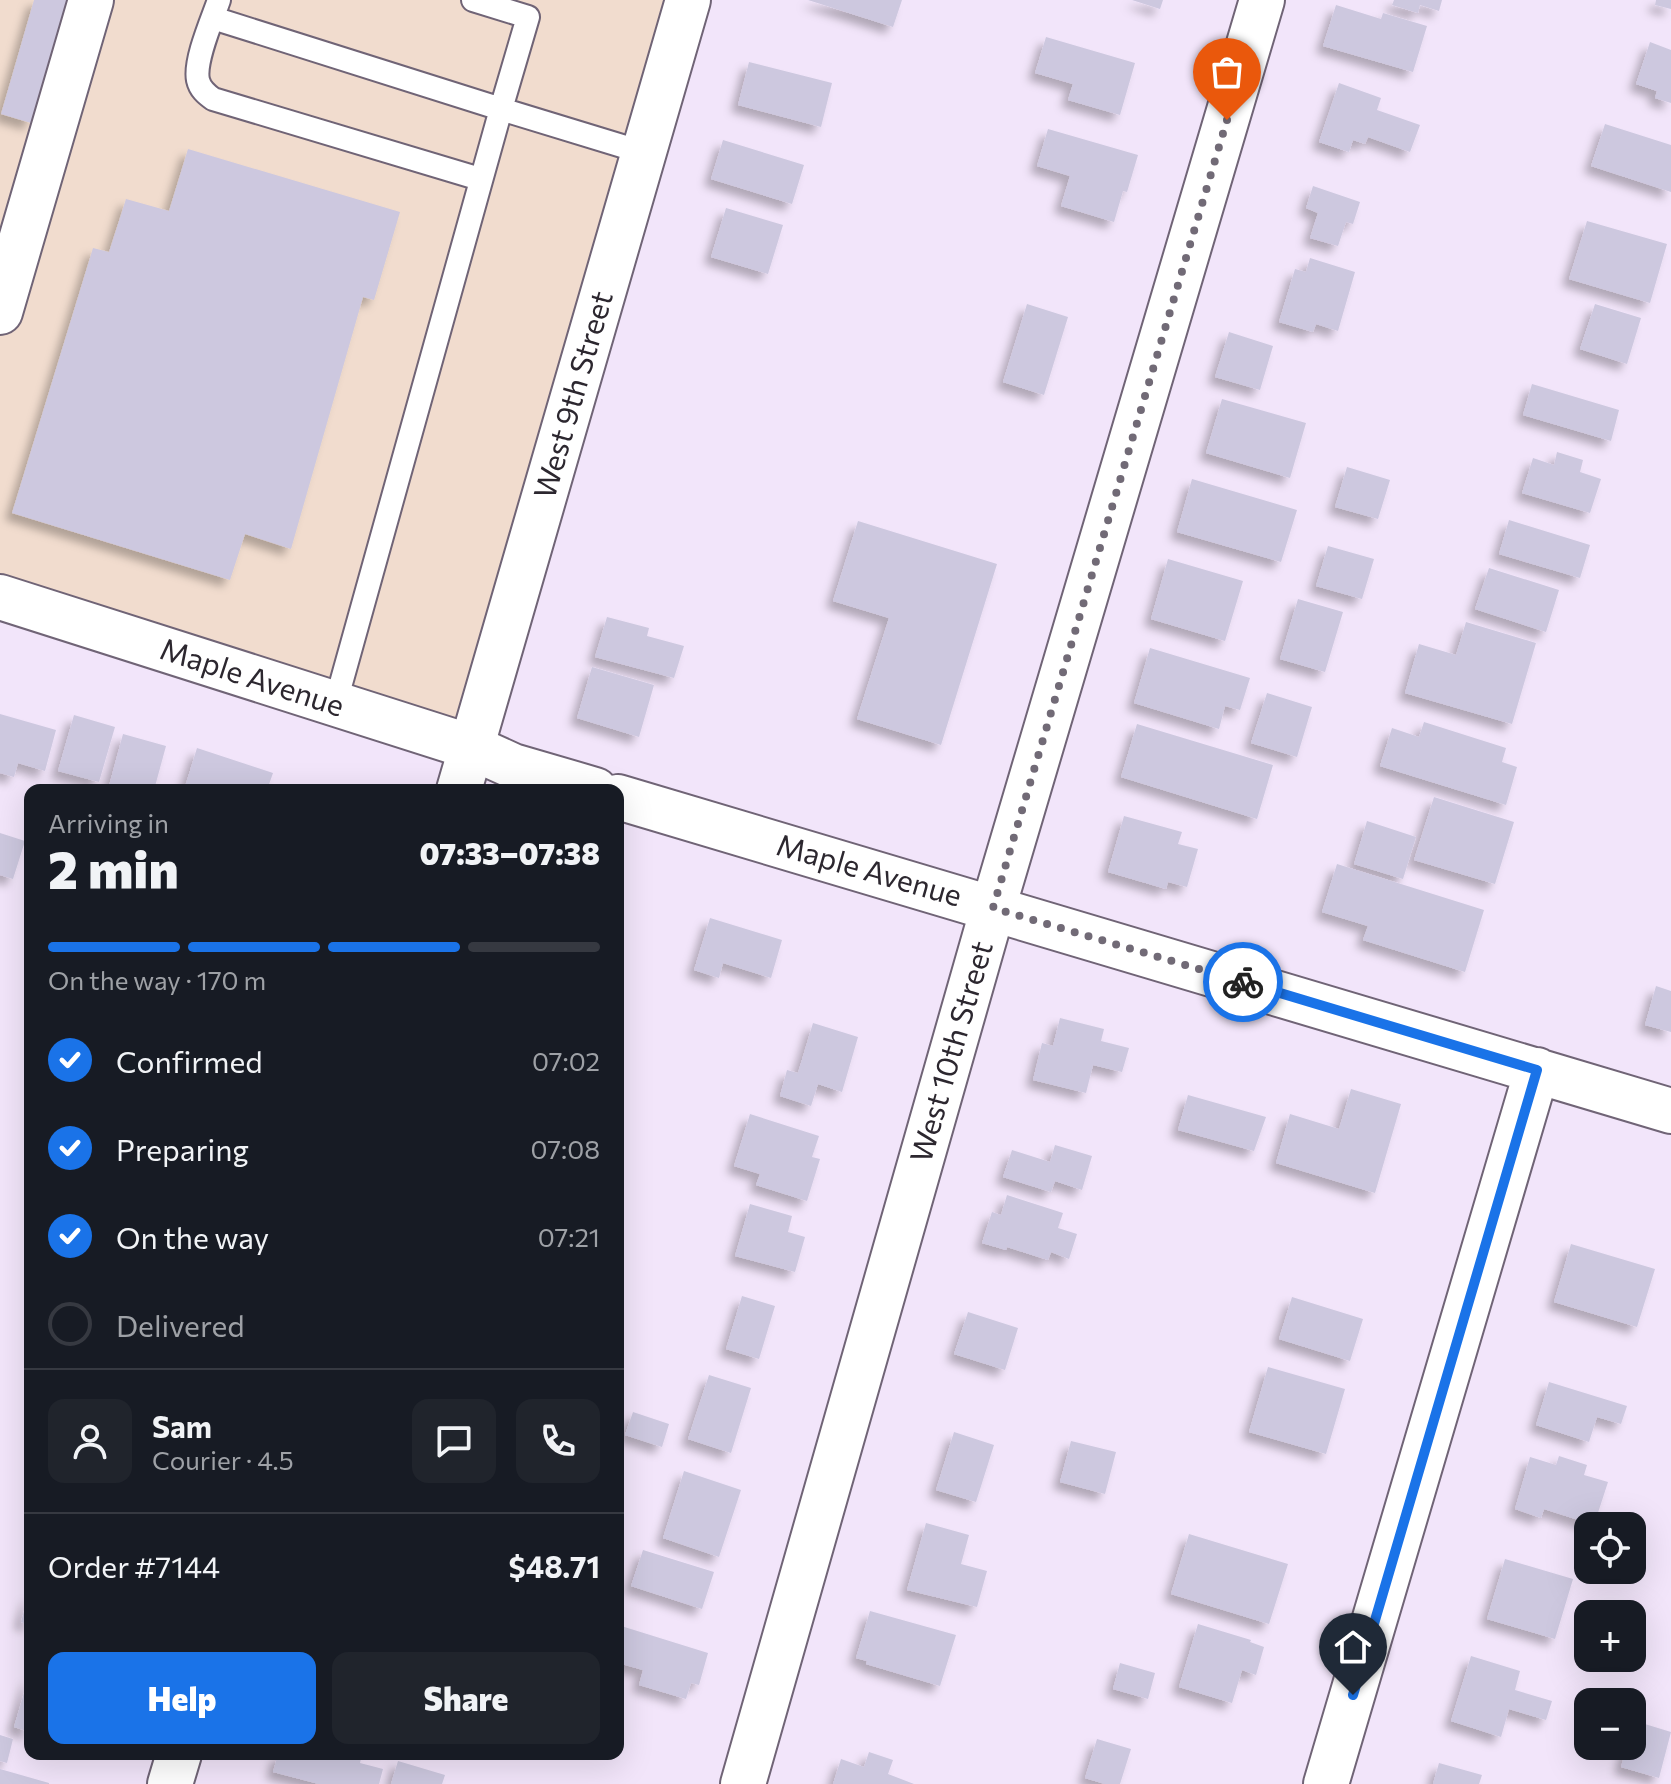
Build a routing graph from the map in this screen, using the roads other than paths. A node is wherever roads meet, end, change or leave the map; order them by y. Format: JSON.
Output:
{"nodes":[{"id":1,"x":91,"y":0,"type":"edge"},
{"id":2,"x":473,"y":0,"type":"edge"},
{"id":3,"x":688,"y":0,"type":"edge"},
{"id":4,"x":1262,"y":0,"type":"edge"},
{"id":5,"x":531,"y":8,"type":"edge"},
{"id":6,"x":216,"y":9,"type":"edge"},
{"id":7,"x":501,"y":109,"type":"junction"},
{"id":8,"x":645,"y":153,"type":"junction"},
{"id":9,"x":480,"y":179,"type":"junction"},
{"id":10,"x":0,"y":312,"type":"edge"},
{"id":11,"x":0,"y":597,"type":"edge"},
{"id":12,"x":335,"y":705,"type":"junction"},
{"id":13,"x":471,"y":747,"type":"junction"},
{"id":14,"x":461,"y":784,"type":"edge"},
{"id":15,"x":574,"y":784,"type":"edge"},
{"id":16,"x":624,"y":799,"type":"edge"},
{"id":17,"x":993,"y":908,"type":"junction"},
{"id":18,"x":1537,"y":1070,"type":"junction"},
{"id":19,"x":1671,"y":1111,"type":"edge"},
{"id":20,"x":177,"y":1760,"type":"edge"},
{"id":21,"x":170,"y":1784,"type":"edge"},
{"id":22,"x":743,"y":1784,"type":"edge"},
{"id":23,"x":1326,"y":1784,"type":"edge"}],
"edges":[{"from":1,"to":10,"type":"street"},
{"from":2,"to":5,"type":"lane"},
{"from":3,"to":8,"type":"street","name":"West 9th Street"},
{"from":4,"to":17,"type":"street","name":"West 10th Street"},
{"from":5,"to":7,"type":"lane"},
{"from":6,"to":7,"type":"lane"},
{"from":6,"to":9,"type":"lane"},
{"from":7,"to":8,"type":"lane"},
{"from":7,"to":9,"type":"lane"},
{"from":8,"to":13,"type":"street","name":"West 9th Street"},
{"from":9,"to":12,"type":"lane"},
{"from":11,"to":12,"type":"street","name":"Maple Avenue"},
{"from":12,"to":13,"type":"street","name":"Maple Avenue"},
{"from":13,"to":14,"type":"street","name":"West 9th Street"},
{"from":13,"to":15,"type":"street","name":"Maple Avenue"},
{"from":16,"to":17,"type":"street","name":"Maple Avenue"},
{"from":17,"to":18,"type":"street","name":"Maple Avenue"},
{"from":17,"to":22,"type":"street","name":"West 10th Street"},
{"from":18,"to":19,"type":"street","name":"Maple Avenue"},
{"from":18,"to":23,"type":"street"},
{"from":20,"to":21,"type":"street"}]}
